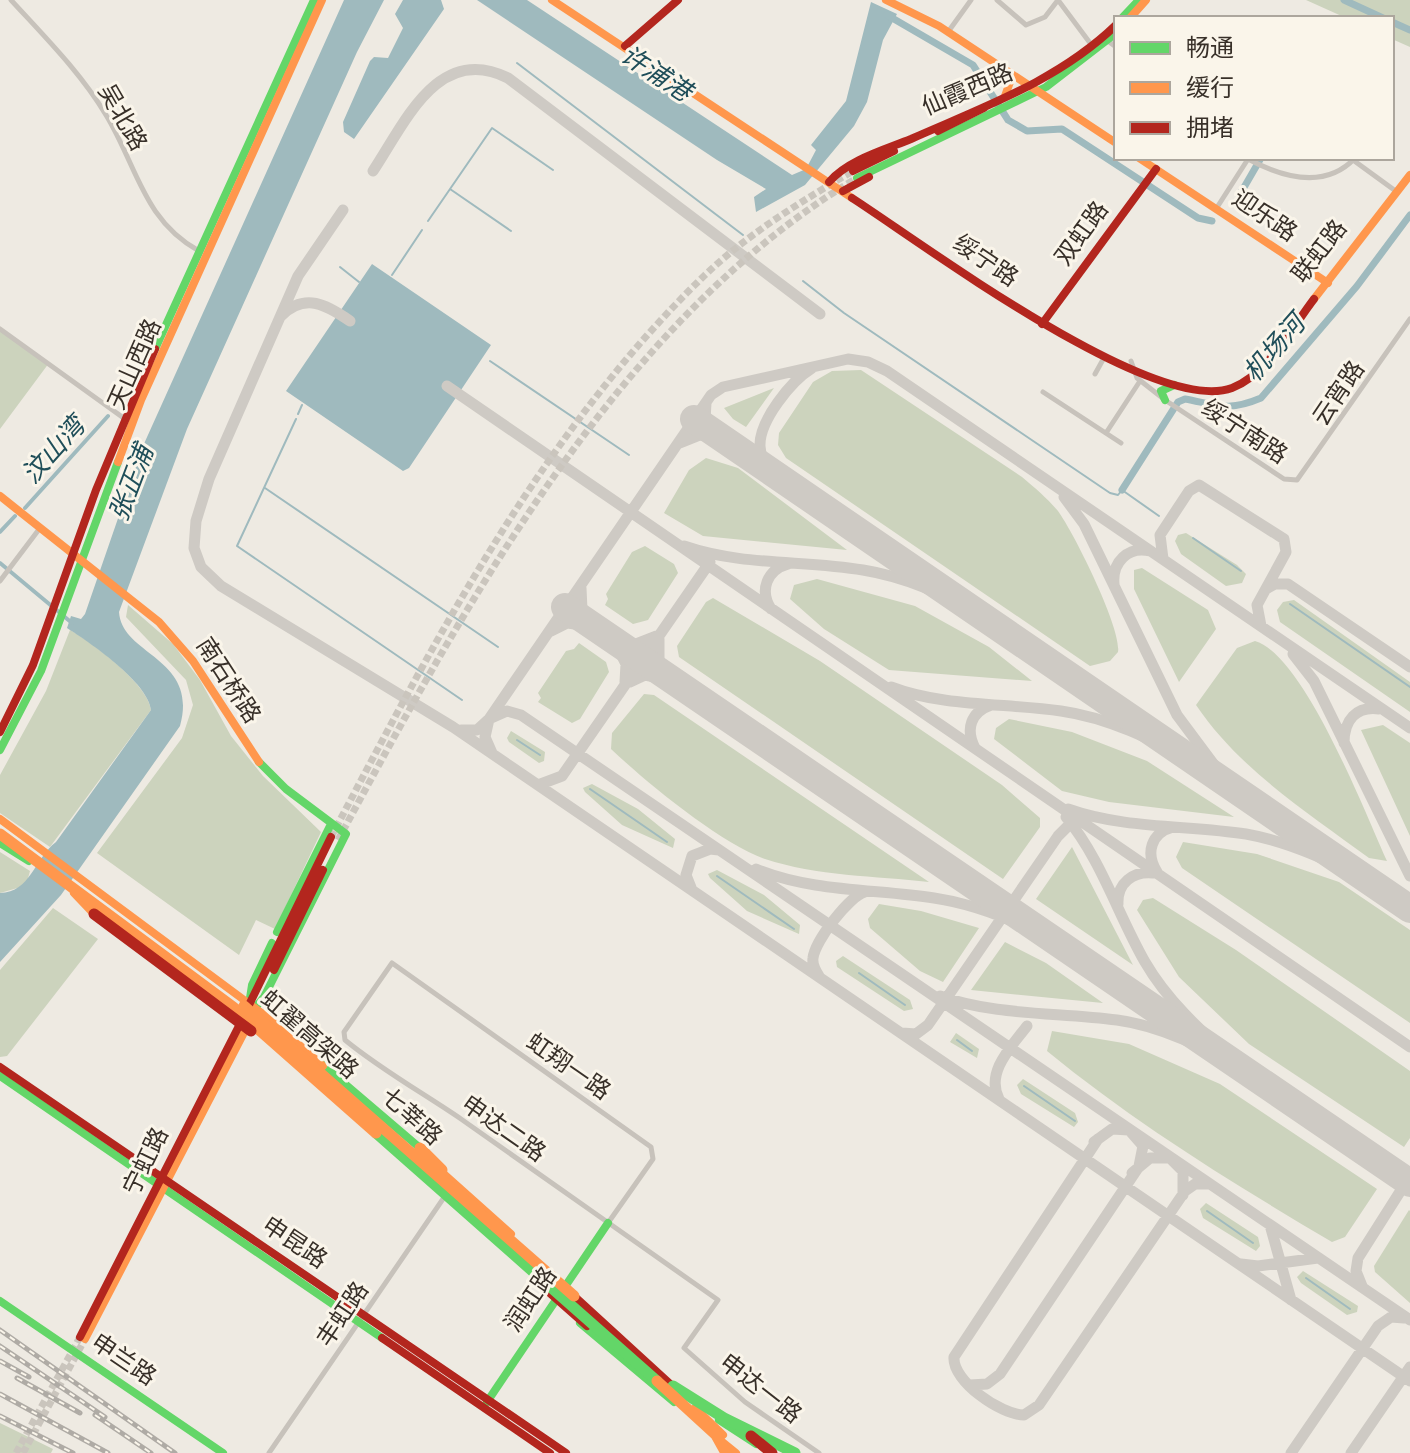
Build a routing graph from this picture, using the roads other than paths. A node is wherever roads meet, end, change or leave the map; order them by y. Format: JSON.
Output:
{"nodes":[{"id":1,"x":11,"y":0,"type":"edge"},
{"id":2,"x":314,"y":0,"type":"edge"},
{"id":3,"x":322,"y":0,"type":"edge"},
{"id":4,"x":552,"y":0,"type":"edge"},
{"id":5,"x":678,"y":0,"type":"edge"},
{"id":6,"x":886,"y":0,"type":"edge"},
{"id":7,"x":971,"y":0,"type":"edge"},
{"id":8,"x":997,"y":0,"type":"edge"},
{"id":9,"x":1058,"y":0,"type":"edge"},
{"id":10,"x":1153,"y":0,"type":"edge"},
{"id":11,"x":1141,"y":2,"type":"edge"},
{"id":12,"x":1124,"y":16,"type":"edge"},
{"id":13,"x":1114,"y":27,"type":"edge"},
{"id":14,"x":948,"y":32,"type":"junction"},
{"id":15,"x":1113,"y":40,"type":"edge"},
{"id":16,"x":622,"y":43,"type":"junction"},
{"id":17,"x":1093,"y":47,"type":"junction"},
{"id":18,"x":1007,"y":71,"type":"junction"},
{"id":19,"x":1035,"y":93,"type":"junction"},
{"id":20,"x":1007,"y":104,"type":"junction"},
{"id":21,"x":979,"y":115,"type":"junction"},
{"id":22,"x":1114,"y":142,"type":"edge"},
{"id":23,"x":1141,"y":160,"type":"edge"},
{"id":24,"x":1247,"y":160,"type":"edge"},
{"id":25,"x":1250,"y":160,"type":"edge"},
{"id":26,"x":1353,"y":160,"type":"edge"},
{"id":27,"x":1355,"y":160,"type":"edge"},
{"id":28,"x":1410,"y":168,"type":"edge"},
{"id":29,"x":1153,"y":172,"type":"junction"},
{"id":30,"x":855,"y":174,"type":"tunnel mouth"},
{"id":31,"x":1410,"y":175,"type":"edge"},
{"id":32,"x":238,"y":177,"type":"junction"},
{"id":33,"x":825,"y":177,"type":"junction"},
{"id":34,"x":846,"y":190,"type":"junction"},
{"id":35,"x":1397,"y":192,"type":"junction"},
{"id":36,"x":1216,"y":209,"type":"junction"},
{"id":37,"x":200,"y":252,"type":"junction"},
{"id":38,"x":1326,"y":282,"type":"junction"},
{"id":39,"x":1410,"y":319,"type":"edge"},
{"id":40,"x":1043,"y":322,"type":"junction"},
{"id":41,"x":0,"y":329,"type":"edge"},
{"id":42,"x":1105,"y":356,"type":"junction"},
{"id":43,"x":1131,"y":364,"type":"junction"},
{"id":44,"x":1095,"y":374,"type":"dead end"},
{"id":45,"x":1140,"y":381,"type":"junction"},
{"id":46,"x":1192,"y":388,"type":"junction"},
{"id":47,"x":1043,"y":392,"type":"dead end"},
{"id":48,"x":1169,"y":403,"type":"junction"},
{"id":49,"x":125,"y":419,"type":"junction"},
{"id":50,"x":1106,"y":433,"type":"junction"},
{"id":51,"x":1121,"y":443,"type":"dead end"},
{"id":52,"x":1290,"y":481,"type":"joint"},
{"id":53,"x":0,"y":496,"type":"edge"},
{"id":54,"x":40,"y":528,"type":"junction"},
{"id":55,"x":77,"y":556,"type":"junction"},
{"id":56,"x":0,"y":581,"type":"edge"},
{"id":57,"x":55,"y":619,"type":"junction"},
{"id":58,"x":0,"y":732,"type":"edge"},
{"id":59,"x":0,"y":750,"type":"edge"},
{"id":60,"x":0,"y":819,"type":"edge"},
{"id":61,"x":331,"y":824,"type":"junction"},
{"id":62,"x":0,"y":826,"type":"edge"},
{"id":63,"x":0,"y":834,"type":"edge"},
{"id":64,"x":338,"y":837,"type":"junction"},
{"id":65,"x":0,"y":843,"type":"edge"},
{"id":66,"x":72,"y":891,"type":"junction"},
{"id":67,"x":300,"y":925,"type":"junction"},
{"id":68,"x":281,"y":948,"type":"junction"},
{"id":69,"x":392,"y":963,"type":"joint"},
{"id":70,"x":252,"y":1006,"type":"junction"},
{"id":71,"x":244,"y":1021,"type":"junction"},
{"id":72,"x":318,"y":1061,"type":"junction"},
{"id":73,"x":0,"y":1067,"type":"edge"},
{"id":74,"x":303,"y":1068,"type":"junction"},
{"id":75,"x":0,"y":1076,"type":"edge"},
{"id":76,"x":164,"y":1182,"type":"junction"},
{"id":77,"x":454,"y":1183,"type":"junction"},
{"id":78,"x":445,"y":1196,"type":"junction"},
{"id":79,"x":474,"y":1207,"type":"junction"},
{"id":80,"x":608,"y":1223,"type":"junction"},
{"id":81,"x":527,"y":1267,"type":"junction"},
{"id":82,"x":566,"y":1283,"type":"junction"},
{"id":83,"x":555,"y":1299,"type":"junction"},
{"id":84,"x":0,"y":1301,"type":"edge"},
{"id":85,"x":361,"y":1318,"type":"junction"},
{"id":86,"x":83,"y":1338,"type":"tunnel mouth"},
{"id":87,"x":684,"y":1348,"type":"joint"},
{"id":88,"x":673,"y":1386,"type":"junction"},
{"id":89,"x":486,"y":1405,"type":"junction"},
{"id":90,"x":681,"y":1407,"type":"junction"},
{"id":91,"x":724,"y":1418,"type":"junction"},
{"id":92,"x":711,"y":1434,"type":"junction"},
{"id":93,"x":742,"y":1437,"type":"junction"},
{"id":94,"x":223,"y":1453,"type":"edge"},
{"id":95,"x":269,"y":1453,"type":"edge"},
{"id":96,"x":550,"y":1453,"type":"edge"},
{"id":97,"x":566,"y":1453,"type":"edge"},
{"id":98,"x":724,"y":1453,"type":"edge"},
{"id":99,"x":734,"y":1453,"type":"edge"},
{"id":100,"x":762,"y":1453,"type":"edge"},
{"id":101,"x":773,"y":1453,"type":"edge"},
{"id":102,"x":795,"y":1453,"type":"edge"},
{"id":103,"x":819,"y":1453,"type":"edge"}],
"edges":[{"from":1,"to":37,"type":"street","name":"吴北路"},
{"from":2,"to":32,"type":"main road","name":"天山西路"},
{"from":3,"to":32,"type":"main road","name":"天山西路"},
{"from":4,"to":16,"type":"main road","name":"绥宁路"},
{"from":5,"to":16,"type":"main road"},
{"from":6,"to":14,"type":"main road"},
{"from":7,"to":14,"type":"street"},
{"from":8,"to":9,"type":"street"},
{"from":9,"to":17,"type":"street"},
{"from":10,"to":11,"type":"street"},
{"from":11,"to":12,"type":"main road"},
{"from":13,"to":17,"type":"main road","name":"仙霞西路"},
{"from":14,"to":18,"type":"main road"},
{"from":15,"to":19,"type":"main road","name":"仙霞西路"},
{"from":16,"to":33,"type":"main road","name":"绥宁路"},
{"from":17,"to":19,"type":"main road","name":"仙霞西路"},
{"from":18,"to":19,"type":"main road"},
{"from":18,"to":20,"type":"main road"},
{"from":19,"to":20,"type":"main road","name":"仙霞西路"},
{"from":19,"to":22,"type":"main road"},
{"from":20,"to":21,"type":"main road","name":"仙霞西路"},
{"from":21,"to":30,"type":"main road"},
{"from":21,"to":33,"type":"main road","name":"仙霞西路"},
{"from":21,"to":34,"type":"main road","name":"仙霞西路"},
{"from":23,"to":29,"type":"main road","name":"迎乐路"},
{"from":24,"to":36,"type":"street"},
{"from":25,"to":26,"type":"street"},
{"from":27,"to":35,"type":"street"},
{"from":28,"to":38,"type":"main road","name":"联虹路"},
{"from":29,"to":36,"type":"main road","name":"迎乐路"},
{"from":29,"to":40,"type":"main road","name":"双虹路"},
{"from":31,"to":35,"type":"main road","name":"联虹路"},
{"from":32,"to":37,"type":"main road","name":"天山西路"},
{"from":32,"to":55,"type":"main road","name":"天山西路"},
{"from":33,"to":34,"type":"main road","name":"绥宁路"},
{"from":34,"to":40,"type":"main road","name":"绥宁路"},
{"from":35,"to":38,"type":"main road","name":"联虹路"},
{"from":36,"to":38,"type":"main road","name":"迎乐路"},
{"from":37,"to":49,"type":"main road","name":"天山西路"},
{"from":38,"to":43,"type":"main road","name":"联虹路"},
{"from":38,"to":46,"type":"main road","name":"联虹路"},
{"from":39,"to":52,"type":"street","name":"云宵路"},
{"from":40,"to":42,"type":"main road","name":"绥宁路"},
{"from":40,"to":43,"type":"main road","name":"绥宁路"},
{"from":41,"to":49,"type":"street"},
{"from":42,"to":43,"type":"main road","name":"绥宁路"},
{"from":42,"to":44,"type":"street"},
{"from":43,"to":45,"type":"street"},
{"from":43,"to":46,"type":"main road","name":"联虹路"},
{"from":45,"to":48,"type":"street","name":"绥宁南路"},
{"from":45,"to":50,"type":"street"},
{"from":46,"to":48,"type":"main road"},
{"from":47,"to":50,"type":"street"},
{"from":48,"to":52,"type":"street","name":"绥宁南路"},
{"from":49,"to":55,"type":"main road","name":"天山西路"},
{"from":50,"to":51,"type":"street"},
{"from":53,"to":54,"type":"main road","name":"南石桥路"},
{"from":54,"to":55,"type":"main road","name":"南石桥路"},
{"from":54,"to":56,"type":"street"},
{"from":55,"to":57,"type":"main road","name":"天山西路"},
{"from":55,"to":61,"type":"main road","name":"南石桥路"},
{"from":57,"to":58,"type":"main road","name":"天山西路"},
{"from":57,"to":59,"type":"main road","name":"天山西路"},
{"from":60,"to":70,"type":"main road","name":"七莘路"},
{"from":61,"to":64,"type":"main road","name":"南石桥路"},
{"from":61,"to":70,"type":"main road","name":"宁虹路"},
{"from":62,"to":79,"type":"main road","name":"虹翟高架路","bridge":true},
{"from":63,"to":74,"type":"main road","name":"虹翟高架路","bridge":true},
{"from":64,"to":67,"type":"main road","name":"宁虹路"},
{"from":64,"to":68,"type":"main road","name":"宁虹路"},
{"from":64,"to":70,"type":"main road","name":"宁虹路"},
{"from":65,"to":66,"type":"main road","name":"七莘路","bridge":true},
{"from":66,"to":71,"type":"main road","name":"七莘路"},
{"from":66,"to":74,"type":"main road","bridge":true},
{"from":67,"to":68,"type":"main road"},
{"from":67,"to":70,"type":"main road","name":"宁虹路"},
{"from":68,"to":70,"type":"main road","name":"宁虹路"},
{"from":69,"to":80,"type":"street","name":"虹翔一路"},
{"from":69,"to":80,"type":"street","name":"申达二路"},
{"from":70,"to":71,"type":"main road","name":"宁虹路"},
{"from":70,"to":72,"type":"main road","name":"七莘路"},
{"from":71,"to":76,"type":"main road","name":"宁虹路"},
{"from":71,"to":78,"type":"main road","name":"七莘路"},
{"from":72,"to":77,"type":"main road","name":"七莘路"},
{"from":72,"to":79,"type":"main road","bridge":true},
{"from":73,"to":76,"type":"main road","name":"申昆路"},
{"from":74,"to":81,"type":"main road","name":"虹翟高架路","bridge":true},
{"from":75,"to":76,"type":"main road","name":"申昆路"},
{"from":76,"to":85,"type":"main road","name":"申昆路"},
{"from":76,"to":86,"type":"main road","name":"宁虹路"},
{"from":77,"to":78,"type":"main road"},
{"from":77,"to":82,"type":"main road","name":"七莘路"},
{"from":78,"to":83,"type":"main road","name":"七莘路"},
{"from":78,"to":85,"type":"street","name":"丰虹路"},
{"from":79,"to":88,"type":"main road","name":"虹翟高架路","bridge":true},
{"from":80,"to":82,"type":"main road","name":"润虹路"},
{"from":80,"to":87,"type":"street","name":"申达二路"},
{"from":81,"to":90,"type":"main road","bridge":true},
{"from":81,"to":98,"type":"main road","bridge":true},
{"from":82,"to":83,"type":"main road","name":"润虹路"},
{"from":82,"to":93,"type":"main road","name":"七莘路"},
{"from":83,"to":89,"type":"main road","name":"润虹路"},
{"from":83,"to":90,"type":"main road","name":"七莘路"},
{"from":84,"to":94,"type":"main road","name":"申兰路"},
{"from":85,"to":89,"type":"main road","name":"申昆路"},
{"from":85,"to":95,"type":"street","name":"丰虹路"},
{"from":87,"to":103,"type":"street","name":"申达一路"},
{"from":88,"to":91,"type":"main road","bridge":true},
{"from":88,"to":99,"type":"main road","bridge":true},
{"from":89,"to":96,"type":"main road","name":"申昆路"},
{"from":89,"to":97,"type":"main road","name":"申昆路"},
{"from":90,"to":92,"type":"main road"},
{"from":91,"to":101,"type":"main road","bridge":true},
{"from":91,"to":102,"type":"main road","bridge":true},
{"from":92,"to":98,"type":"main road"},
{"from":92,"to":99,"type":"main road"},
{"from":93,"to":100,"type":"main road","name":"七莘路"},
{"from":93,"to":101,"type":"main road","name":"七莘路"}]}
